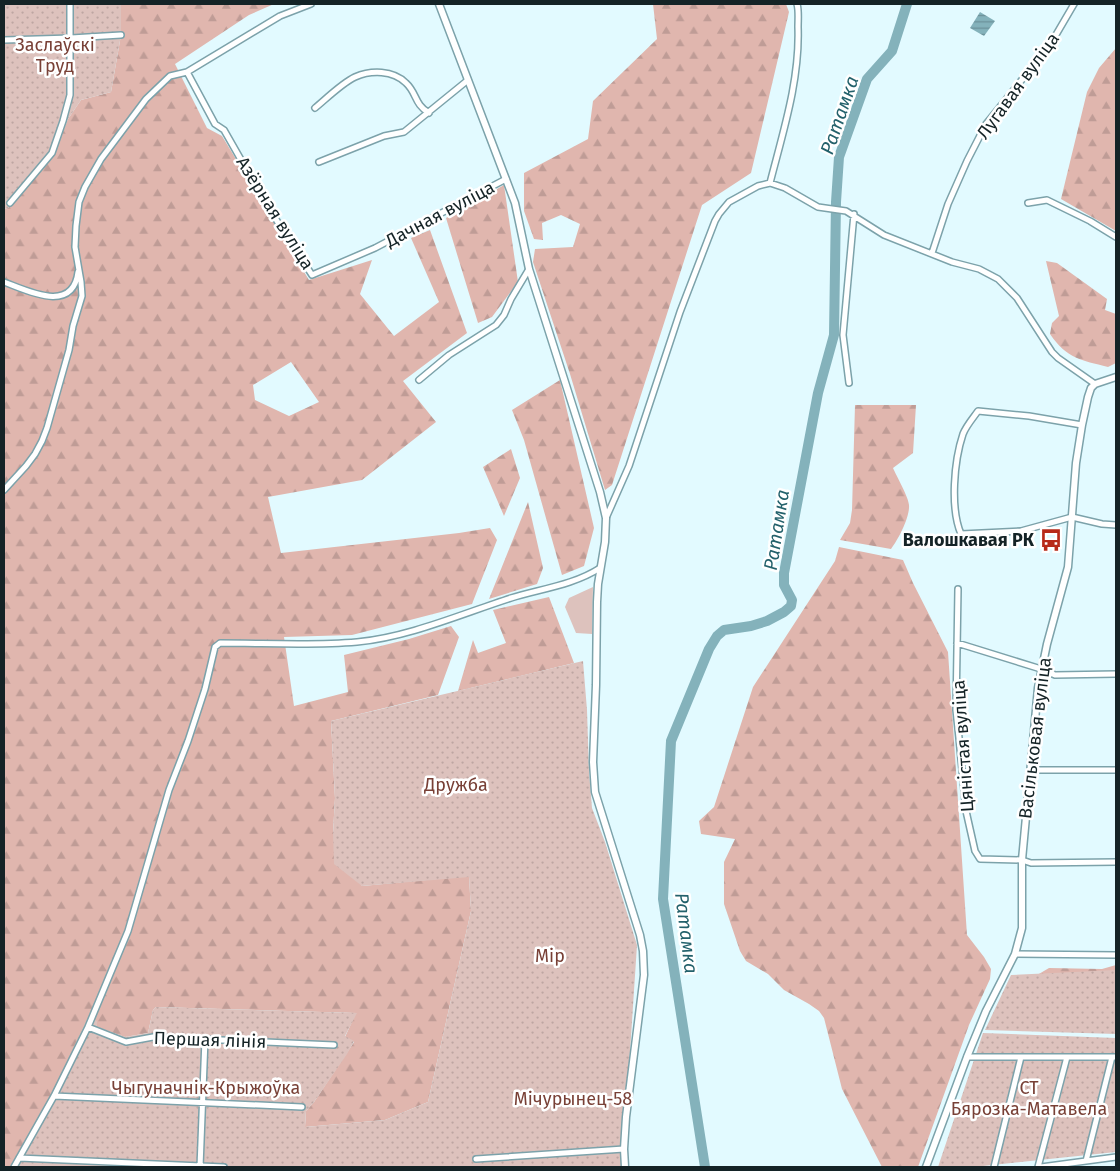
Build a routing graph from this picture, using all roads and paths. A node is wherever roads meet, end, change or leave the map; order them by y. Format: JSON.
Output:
{"nodes":[{"id":1,"x":70,"y":4,"type":"edge"},
{"id":2,"x":311,"y":4,"type":"edge"},
{"id":3,"x":439,"y":4,"type":"edge"},
{"id":4,"x":1074,"y":4,"type":"edge"},
{"id":5,"x":797,"y":5,"type":"edge"},
{"id":6,"x":121,"y":34,"type":"dead end"},
{"id":7,"x":71,"y":38,"type":"junction"},
{"id":8,"x":4,"y":40,"type":"edge"},
{"id":9,"x":187,"y":72,"type":"junction"},
{"id":10,"x":468,"y":80,"type":"junction"},
{"id":11,"x":315,"y":108,"type":"dead end"},
{"id":12,"x":429,"y":113,"type":"junction"},
{"id":13,"x":319,"y":162,"type":"dead end"},
{"id":14,"x":506,"y":179,"type":"junction"},
{"id":15,"x":770,"y":183,"type":"junction"},
{"id":16,"x":1028,"y":202,"type":"dead end"},
{"id":17,"x":10,"y":203,"type":"dead end"},
{"id":18,"x":854,"y":214,"type":"junction"},
{"id":19,"x":1116,"y":236,"type":"edge"},
{"id":20,"x":375,"y":248,"type":"joint"},
{"id":21,"x":932,"y":253,"type":"junction"},
{"id":22,"x":78,"y":269,"type":"junction"},
{"id":23,"x":529,"y":269,"type":"junction"},
{"id":24,"x":4,"y":282,"type":"edge"},
{"id":25,"x":1116,"y":377,"type":"edge"},
{"id":26,"x":419,"y":380,"type":"dead end"},
{"id":27,"x":849,"y":383,"type":"dead end"},
{"id":28,"x":1098,"y":383,"type":"junction"},
{"id":29,"x":1082,"y":426,"type":"junction"},
{"id":30,"x":4,"y":490,"type":"edge"},
{"id":31,"x":1072,"y":517,"type":"junction"},
{"id":32,"x":606,"y":518,"type":"junction"},
{"id":33,"x":1116,"y":524,"type":"edge"},
{"id":34,"x":600,"y":568,"type":"junction"},
{"id":35,"x":958,"y":589,"type":"dead end"},
{"id":36,"x":957,"y":643,"type":"junction"},
{"id":37,"x":1041,"y":669,"type":"junction"},
{"id":38,"x":1116,"y":674,"type":"edge"},
{"id":39,"x":1032,"y":770,"type":"junction"},
{"id":40,"x":1116,"y":770,"type":"edge"},
{"id":41,"x":1022,"y":860,"type":"junction"},
{"id":42,"x":1116,"y":862,"type":"edge"},
{"id":43,"x":1015,"y":954,"type":"junction"},
{"id":44,"x":1116,"y":955,"type":"edge"},
{"id":45,"x":88,"y":1028,"type":"junction"},
{"id":46,"x":205,"y":1039,"type":"junction"},
{"id":47,"x":334,"y":1045,"type":"dead end"},
{"id":48,"x":967,"y":1057,"type":"junction"},
{"id":49,"x":1021,"y":1057,"type":"junction"},
{"id":50,"x":1067,"y":1057,"type":"junction"},
{"id":51,"x":1114,"y":1057,"type":"edge"},
{"id":52,"x":54,"y":1096,"type":"junction"},
{"id":53,"x":203,"y":1103,"type":"junction"},
{"id":54,"x":302,"y":1107,"type":"dead end"},
{"id":55,"x":623,"y":1150,"type":"junction"},
{"id":56,"x":1116,"y":1157,"type":"edge"},
{"id":57,"x":20,"y":1158,"type":"junction"},
{"id":58,"x":476,"y":1159,"type":"dead end"},
{"id":59,"x":1086,"y":1161,"type":"junction"},
{"id":60,"x":14,"y":1167,"type":"edge"},
{"id":61,"x":200,"y":1167,"type":"edge"},
{"id":62,"x":224,"y":1167,"type":"edge"},
{"id":63,"x":625,"y":1167,"type":"edge"},
{"id":64,"x":926,"y":1167,"type":"edge"},
{"id":65,"x":994,"y":1167,"type":"edge"},
{"id":66,"x":1039,"y":1167,"type":"edge"}],
"edges":[{"from":1,"to":7,"type":"street"},
{"from":2,"to":9,"type":"street"},
{"from":3,"to":10,"type":"street"},
{"from":4,"to":21,"type":"street","name":"Лугавая вуліца"},
{"from":5,"to":15,"type":"street"},
{"from":6,"to":7,"type":"street"},
{"from":7,"to":8,"type":"street"},
{"from":7,"to":17,"type":"street"},
{"from":9,"to":20,"type":"street","name":"Азёрная вуліца"},
{"from":9,"to":22,"type":"street"},
{"from":10,"to":12,"type":"street"},
{"from":10,"to":14,"type":"street"},
{"from":11,"to":12,"type":"street"},
{"from":12,"to":13,"type":"street"},
{"from":14,"to":20,"type":"street","name":"Дачная вуліца"},
{"from":14,"to":23,"type":"street"},
{"from":15,"to":18,"type":"street"},
{"from":15,"to":32,"type":"street"},
{"from":16,"to":19,"type":"street"},
{"from":18,"to":21,"type":"street"},
{"from":18,"to":27,"type":"street"},
{"from":21,"to":28,"type":"street"},
{"from":22,"to":24,"type":"street"},
{"from":22,"to":30,"type":"street"},
{"from":23,"to":26,"type":"street"},
{"from":23,"to":32,"type":"street"},
{"from":25,"to":28,"type":"street"},
{"from":28,"to":29,"type":"street","name":"Васільковая вуліца"},
{"from":29,"to":31,"type":"street","name":"Васільковая вуліца"},
{"from":29,"to":31,"type":"street"},
{"from":31,"to":33,"type":"street"},
{"from":31,"to":37,"type":"street","name":"Васільковая вуліца"},
{"from":32,"to":34,"type":"street"},
{"from":34,"to":45,"type":"street"},
{"from":34,"to":55,"type":"street"},
{"from":35,"to":36,"type":"street","name":"Цяністая вуліца"},
{"from":36,"to":37,"type":"street"},
{"from":36,"to":41,"type":"street","name":"Цяністая вуліца"},
{"from":37,"to":38,"type":"street"},
{"from":37,"to":39,"type":"street","name":"Васільковая вуліца"},
{"from":39,"to":40,"type":"street"},
{"from":39,"to":41,"type":"street","name":"Васільковая вуліца"},
{"from":41,"to":42,"type":"street"},
{"from":41,"to":43,"type":"street","name":"Васільковая вуліца"},
{"from":43,"to":44,"type":"street"},
{"from":43,"to":48,"type":"street","name":"Васільковая вуліца"},
{"from":45,"to":46,"type":"street","name":"Першая лінія"},
{"from":45,"to":52,"type":"street"},
{"from":46,"to":47,"type":"street","name":"Першая лінія"},
{"from":46,"to":53,"type":"street"},
{"from":48,"to":49,"type":"street"},
{"from":48,"to":64,"type":"street","name":"Васільковая вуліца"},
{"from":49,"to":50,"type":"street"},
{"from":49,"to":65,"type":"street"},
{"from":50,"to":51,"type":"street"},
{"from":50,"to":66,"type":"street"},
{"from":51,"to":59,"type":"street"},
{"from":52,"to":53,"type":"street"},
{"from":52,"to":57,"type":"street"},
{"from":53,"to":54,"type":"street"},
{"from":53,"to":61,"type":"street"},
{"from":55,"to":58,"type":"street"},
{"from":55,"to":63,"type":"street"},
{"from":56,"to":59,"type":"street"},
{"from":57,"to":60,"type":"street"},
{"from":57,"to":61,"type":"street"},
{"from":59,"to":66,"type":"street"},
{"from":61,"to":62,"type":"street"}]}
